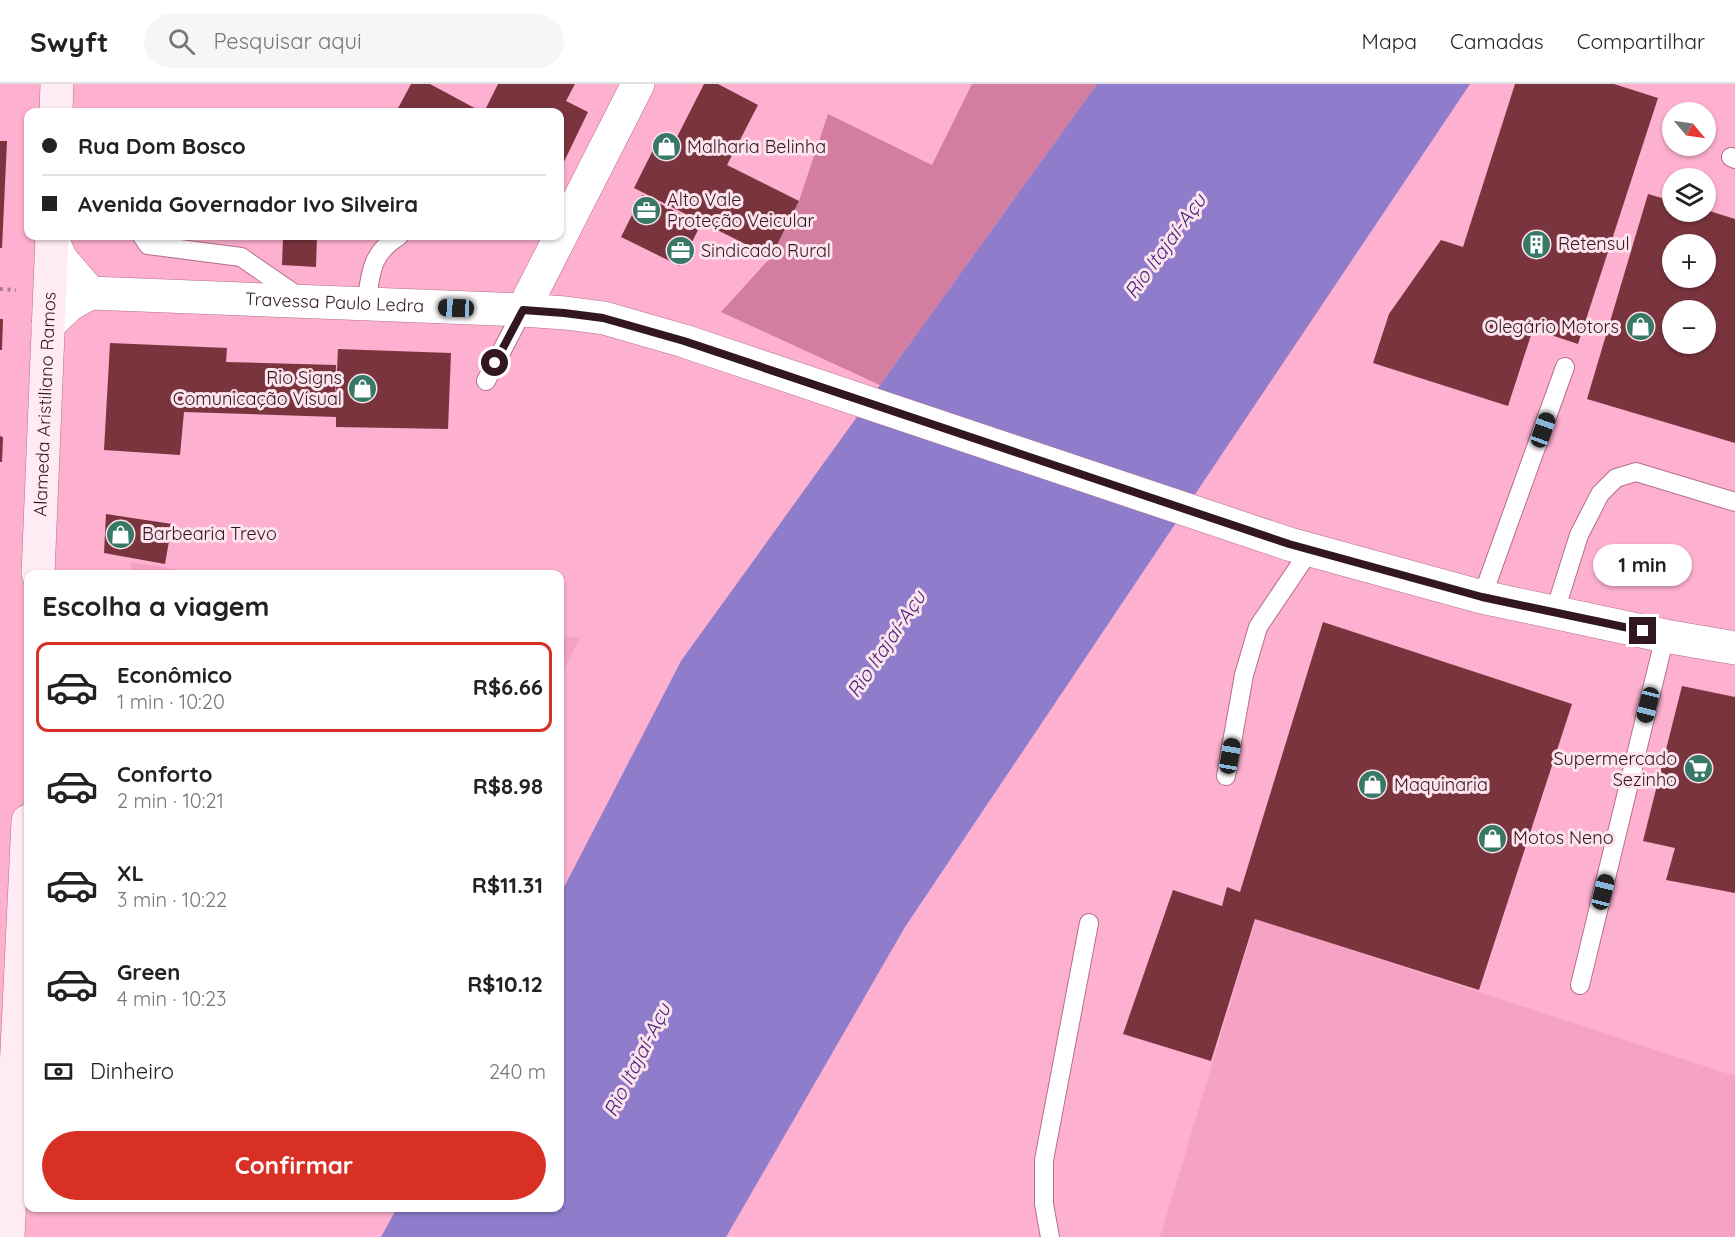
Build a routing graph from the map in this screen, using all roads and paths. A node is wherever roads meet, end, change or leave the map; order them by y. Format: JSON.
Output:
{"nodes":[{"id":1,"x":57,"y":84,"type":"edge"},
{"id":2,"x":638,"y":84,"type":"edge"},
{"id":3,"x":56,"y":108,"type":"edge"},
{"id":4,"x":564,"y":222,"type":"edge"},
{"id":5,"x":52,"y":240,"type":"edge"},
{"id":6,"x":53,"y":240,"type":"edge"},
{"id":7,"x":145,"y":240,"type":"edge"},
{"id":8,"x":392,"y":240,"type":"edge"},
{"id":9,"x":556,"y":240,"type":"edge"},
{"id":10,"x":90,"y":293,"type":"junction"},
{"id":11,"x":306,"y":302,"type":"junction"},
{"id":12,"x":366,"y":304,"type":"junction"},
{"id":13,"x":523,"y":310,"type":"junction"},
{"id":14,"x":48,"y":326,"type":"junction"},
{"id":15,"x":1565,"y":368,"type":"dead end"},
{"id":16,"x":486,"y":381,"type":"dead end"},
{"id":17,"x":1735,"y":502,"type":"edge"},
{"id":18,"x":1299,"y":547,"type":"junction"},
{"id":19,"x":38,"y":570,"type":"edge"},
{"id":20,"x":1482,"y":597,"type":"junction"},
{"id":21,"x":1556,"y":611,"type":"junction"},
{"id":22,"x":1665,"y":636,"type":"junction"},
{"id":23,"x":1735,"y":648,"type":"edge"},
{"id":24,"x":1226,"y":776,"type":"dead end"},
{"id":25,"x":24,"y":904,"type":"edge"},
{"id":26,"x":1089,"y":923,"type":"dead end"},
{"id":27,"x":1580,"y":985,"type":"dead end"},
{"id":28,"x":8,"y":1237,"type":"edge"},
{"id":29,"x":1050,"y":1237,"type":"edge"}],
"edges":[{"from":1,"to":3,"type":"main road"},
{"from":2,"to":4,"type":"street"},
{"from":5,"to":14,"type":"main road","name":"Alameda Aristiliano Ramos"},
{"from":6,"to":10,"type":"street"},
{"from":7,"to":11,"type":"lane"},
{"from":8,"to":12,"type":"lane"},
{"from":9,"to":13,"type":"street"},
{"from":10,"to":11,"type":"street","name":"Travessa Paulo Ledra"},
{"from":10,"to":14,"type":"street"},
{"from":11,"to":12,"type":"street","name":"Travessa Paulo Ledra"},
{"from":12,"to":13,"type":"street","name":"Travessa Paulo Ledra"},
{"from":13,"to":16,"type":"lane"},
{"from":13,"to":18,"type":"street","name":"Travessa Paulo Ledra"},
{"from":14,"to":19,"type":"main road","name":"Alameda Aristiliano Ramos"},
{"from":15,"to":20,"type":"lane"},
{"from":17,"to":21,"type":"lane"},
{"from":18,"to":20,"type":"street","name":"Travessa Paulo Ledra"},
{"from":18,"to":24,"type":"lane"},
{"from":20,"to":21,"type":"street","name":"Travessa Paulo Ledra"},
{"from":21,"to":22,"type":"street","name":"Travessa Paulo Ledra"},
{"from":22,"to":23,"type":"street","name":"Travessa Paulo Ledra"},
{"from":22,"to":27,"type":"lane"},
{"from":25,"to":28,"type":"main road"},
{"from":26,"to":29,"type":"lane"}]}
